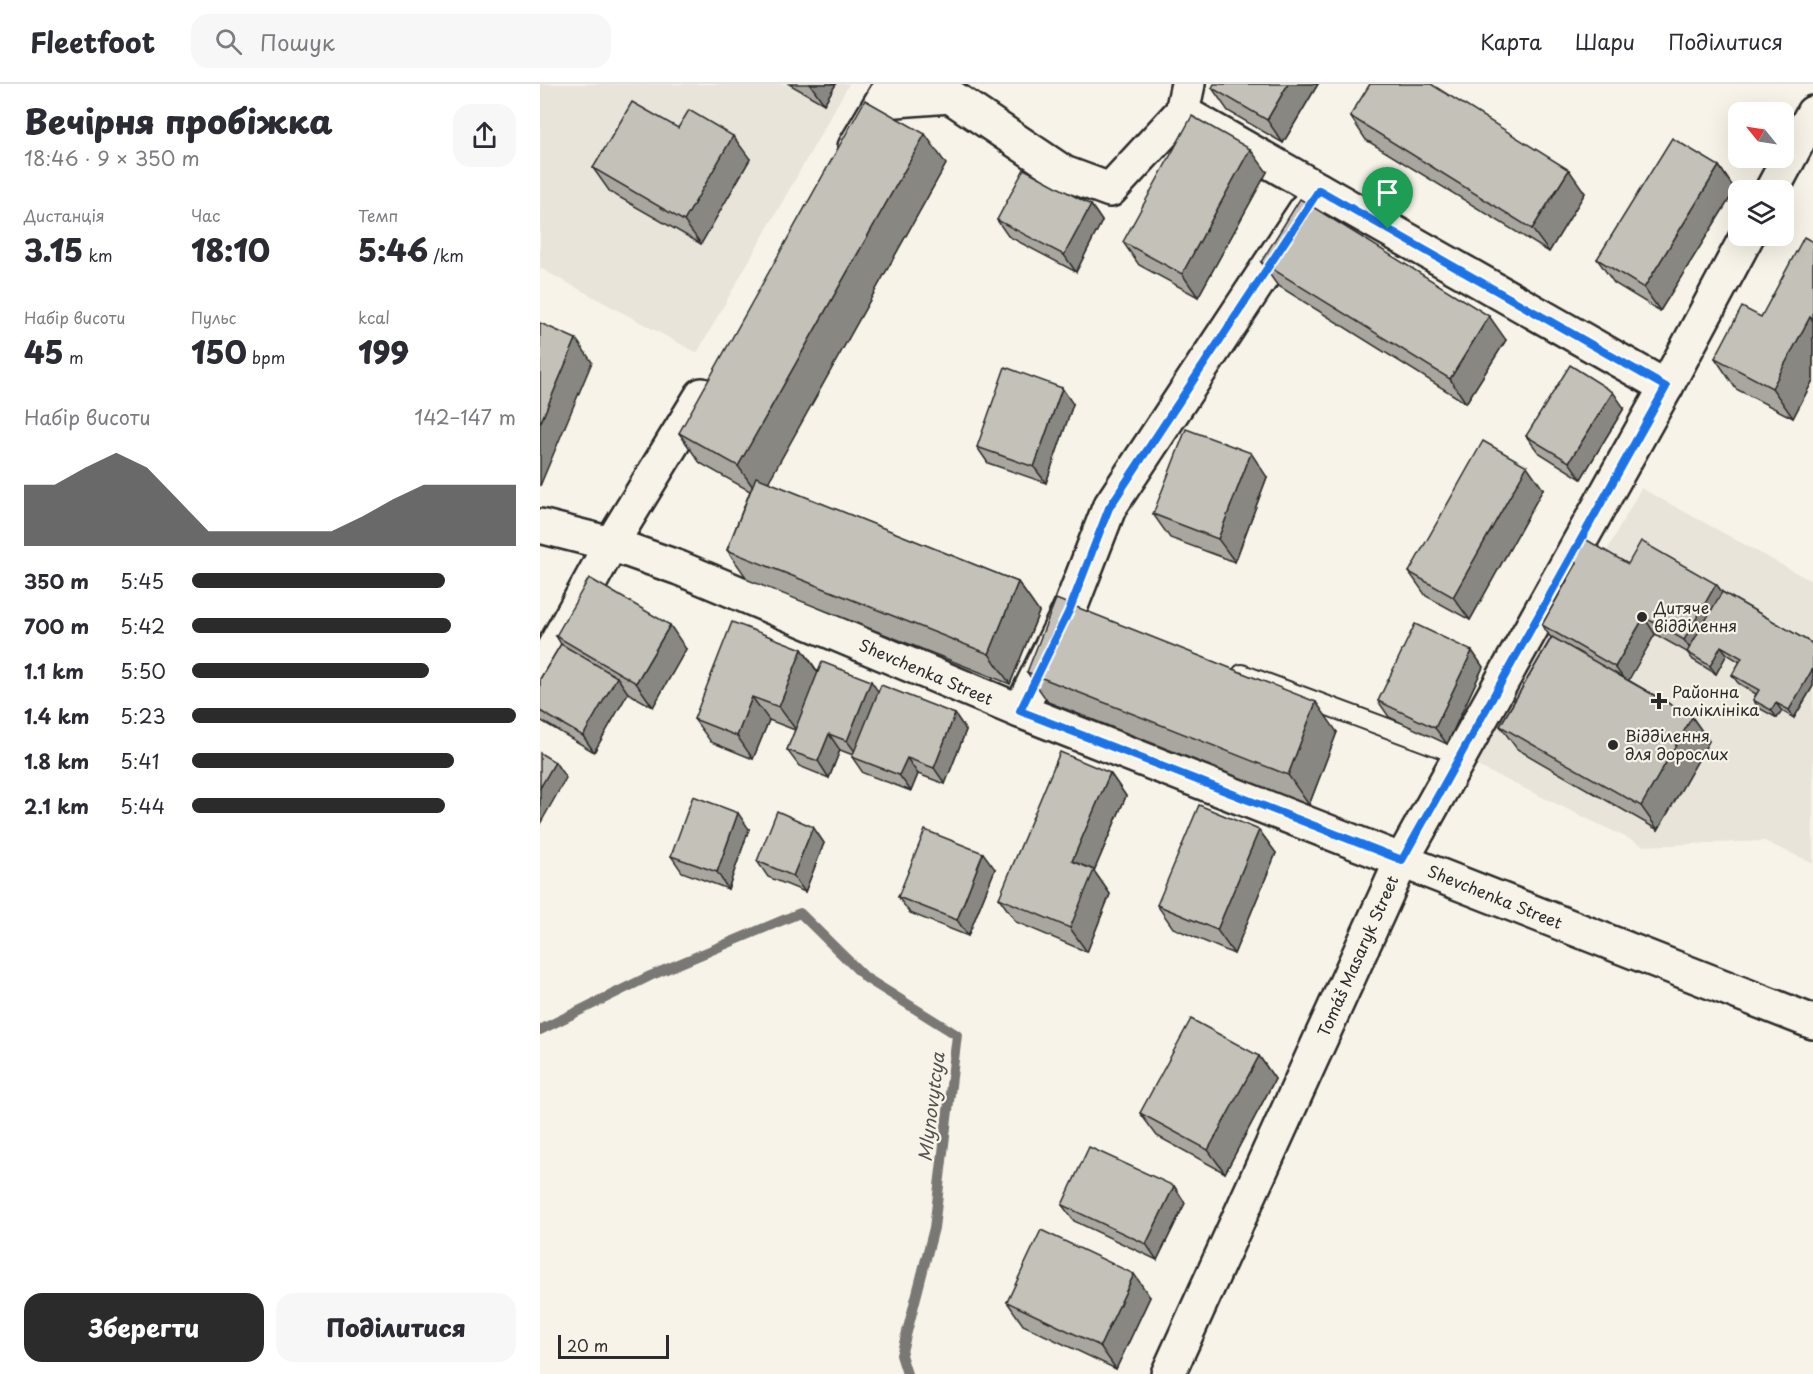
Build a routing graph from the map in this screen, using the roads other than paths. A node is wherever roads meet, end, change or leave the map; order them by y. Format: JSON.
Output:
{"nodes":[{"id":1,"x":888,"y":92,"type":"edge"},
{"id":2,"x":1185,"y":98,"type":"edge"},
{"id":3,"x":1813,"y":113,"type":"edge"},
{"id":4,"x":840,"y":171,"type":"edge"},
{"id":5,"x":1777,"y":180,"type":"edge"},
{"id":6,"x":1319,"y":190,"type":"junction"},
{"id":7,"x":1742,"y":246,"type":"edge"},
{"id":8,"x":716,"y":373,"type":"edge"},
{"id":9,"x":1666,"y":387,"type":"junction"},
{"id":10,"x":540,"y":526,"type":"edge"},
{"id":11,"x":611,"y":544,"type":"junction"},
{"id":12,"x":1224,"y":667,"type":"edge"},
{"id":13,"x":540,"y":673,"type":"edge"},
{"id":14,"x":1020,"y":711,"type":"junction"},
{"id":15,"x":1460,"y":755,"type":"junction"},
{"id":16,"x":1402,"y":860,"type":"junction"},
{"id":17,"x":1813,"y":1023,"type":"edge"},
{"id":18,"x":1168,"y":1374,"type":"edge"}],
"edges":[{"from":1,"to":2,"type":"street"},
{"from":1,"to":4,"type":"street"},
{"from":2,"to":6,"type":"street"},
{"from":3,"to":5,"type":"street"},
{"from":6,"to":9,"type":"street"},
{"from":6,"to":14,"type":"street"},
{"from":7,"to":9,"type":"street","name":"Tomáš Masaryk Street"},
{"from":8,"to":11,"type":"street"},
{"from":9,"to":15,"type":"street","name":"Tomáš Masaryk Street"},
{"from":10,"to":11,"type":"street","name":"Shevchenka Street"},
{"from":11,"to":13,"type":"street"},
{"from":11,"to":14,"type":"street","name":"Shevchenka Street"},
{"from":12,"to":15,"type":"lane"},
{"from":14,"to":16,"type":"street","name":"Shevchenka Street"},
{"from":15,"to":16,"type":"street","name":"Tomáš Masaryk Street"},
{"from":16,"to":17,"type":"street","name":"Shevchenka Street"},
{"from":16,"to":18,"type":"street","name":"Tomáš Masaryk Street"}]}
